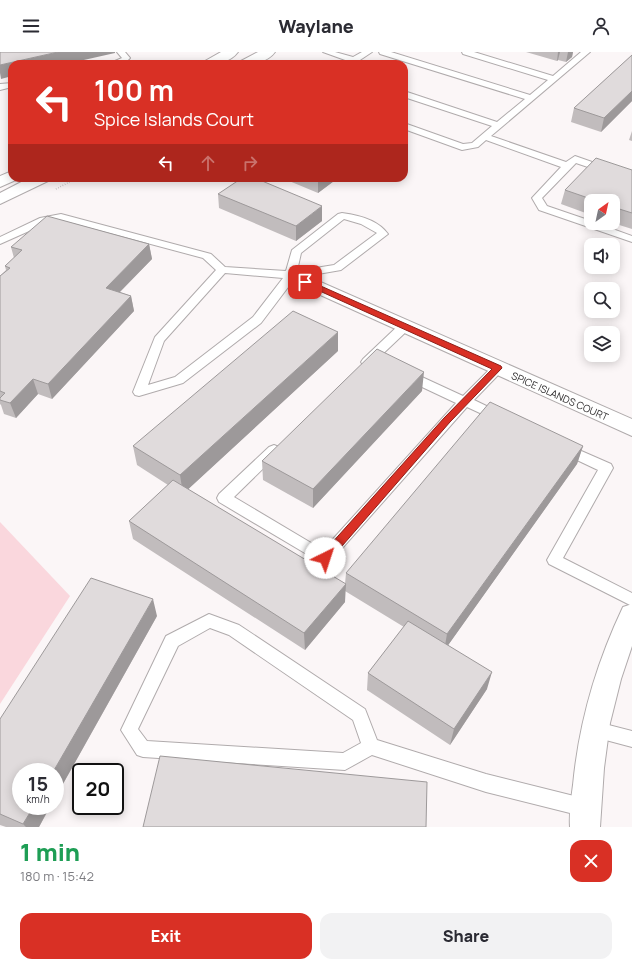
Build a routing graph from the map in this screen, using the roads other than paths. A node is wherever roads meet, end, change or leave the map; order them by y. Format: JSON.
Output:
{"nodes":[{"id":1,"x":121,"y":52,"type":"edge"},
{"id":2,"x":231,"y":52,"type":"edge"},
{"id":3,"x":268,"y":52,"type":"edge"},
{"id":4,"x":327,"y":52,"type":"edge"},
{"id":5,"x":368,"y":52,"type":"edge"},
{"id":6,"x":383,"y":52,"type":"edge"},
{"id":7,"x":466,"y":52,"type":"edge"},
{"id":8,"x":586,"y":52,"type":"edge"},
{"id":9,"x":124,"y":60,"type":"edge"},
{"id":10,"x":217,"y":60,"type":"edge"},
{"id":11,"x":253,"y":60,"type":"edge"},
{"id":12,"x":346,"y":60,"type":"edge"},
{"id":13,"x":354,"y":60,"type":"edge"},
{"id":14,"x":555,"y":79,"type":"junction"},
{"id":15,"x":408,"y":95,"type":"edge"},
{"id":16,"x":532,"y":98,"type":"junction"},
{"id":17,"x":498,"y":125,"type":"junction"},
{"id":18,"x":408,"y":127,"type":"edge"},
{"id":19,"x":484,"y":137,"type":"junction"},
{"id":20,"x":567,"y":166,"type":"junction"},
{"id":21,"x":632,"y":178,"type":"edge"},
{"id":22,"x":34,"y":182,"type":"edge"},
{"id":23,"x":0,"y":199,"type":"edge"},
{"id":24,"x":632,"y":239,"type":"edge"},
{"id":25,"x":0,"y":241,"type":"edge"},
{"id":26,"x":222,"y":270,"type":"junction"},
{"id":27,"x":291,"y":275,"type":"junction"},
{"id":28,"x":404,"y":326,"type":"junction"},
{"id":29,"x":371,"y":358,"type":"junction"},
{"id":30,"x":498,"y":368,"type":"junction"},
{"id":31,"x":357,"y":372,"type":"edge"},
{"id":32,"x":465,"y":401,"type":"junction"},
{"id":33,"x":507,"y":421,"type":"edge"},
{"id":34,"x":632,"y":428,"type":"edge"},
{"id":35,"x":286,"y":440,"type":"edge"},
{"id":36,"x":549,"y":441,"type":"edge"},
{"id":37,"x":632,"y":600,"type":"edge"},
{"id":38,"x":632,"y":615,"type":"edge"},
{"id":39,"x":593,"y":729,"type":"junction"},
{"id":40,"x":632,"y":739,"type":"edge"},
{"id":41,"x":371,"y":746,"type":"junction"},
{"id":42,"x":585,"y":818,"type":"edge"}],
"edges":[{"from":1,"to":9,"type":"lane"},
{"from":2,"to":10,"type":"street"},
{"from":3,"to":11,"type":"street"},
{"from":4,"to":12,"type":"lane"},
{"from":5,"to":13,"type":"lane"},
{"from":6,"to":16,"type":"lane"},
{"from":7,"to":14,"type":"lane"},
{"from":8,"to":14,"type":"lane"},
{"from":14,"to":16,"type":"lane"},
{"from":15,"to":17,"type":"lane"},
{"from":16,"to":17,"type":"lane"},
{"from":17,"to":19,"type":"lane"},
{"from":18,"to":19,"type":"lane"},
{"from":19,"to":20,"type":"lane"},
{"from":20,"to":21,"type":"lane"},
{"from":20,"to":24,"type":"lane"},
{"from":22,"to":23,"type":"street"},
{"from":25,"to":26,"type":"lane"},
{"from":26,"to":27,"type":"lane"},
{"from":26,"to":27,"type":"lane"},
{"from":27,"to":27,"type":"lane"},
{"from":27,"to":28,"type":"street","name":"SPICE ISLANDS COURT"},
{"from":28,"to":29,"type":"lane"},
{"from":28,"to":30,"type":"street","name":"SPICE ISLANDS COURT"},
{"from":29,"to":31,"type":"lane"},
{"from":29,"to":32,"type":"lane"},
{"from":30,"to":32,"type":"lane"},
{"from":30,"to":34,"type":"street","name":"SPICE ISLANDS COURT"},
{"from":32,"to":33,"type":"lane"},
{"from":32,"to":35,"type":"lane"},
{"from":36,"to":37,"type":"lane"},
{"from":38,"to":39,"type":"street"},
{"from":39,"to":40,"type":"lane"},
{"from":39,"to":42,"type":"street"},
{"from":41,"to":41,"type":"lane"},
{"from":41,"to":42,"type":"lane"}]}
